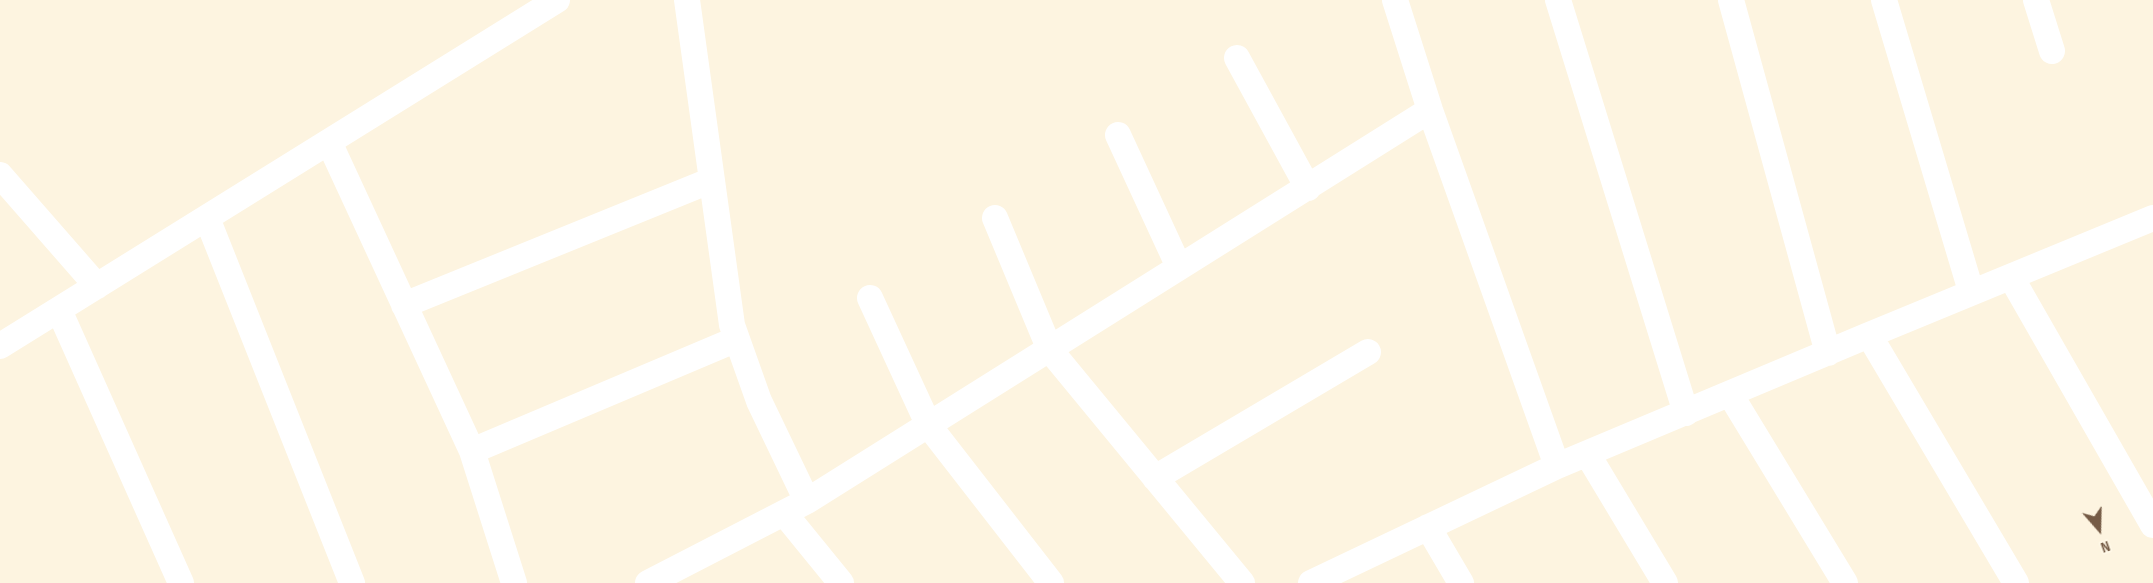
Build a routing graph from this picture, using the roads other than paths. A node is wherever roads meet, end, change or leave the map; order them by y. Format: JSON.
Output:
{"nodes":[{"id":1,"x":557,"y":0,"type":"edge"},
{"id":2,"x":687,"y":0,"type":"edge"},
{"id":3,"x":1395,"y":0,"type":"edge"},
{"id":4,"x":1558,"y":0,"type":"edge"},
{"id":5,"x":1731,"y":0,"type":"edge"},
{"id":6,"x":1884,"y":0,"type":"edge"},
{"id":7,"x":2036,"y":0,"type":"edge"},
{"id":8,"x":2052,"y":51,"type":"dead end"},
{"id":9,"x":1237,"y":58,"type":"dead end"},
{"id":10,"x":1430,"y":110,"type":"junction"},
{"id":11,"x":1118,"y":135,"type":"dead end"},
{"id":12,"x":329,"y":142,"type":"junction"},
{"id":13,"x":0,"y":175,"type":"edge"},
{"id":14,"x":712,"y":180,"type":"junction"},
{"id":15,"x":1308,"y":188,"type":"junction"},
{"id":16,"x":207,"y":218,"type":"junction"},
{"id":17,"x":995,"y":218,"type":"dead end"},
{"id":18,"x":2153,"y":218,"type":"edge"},
{"id":19,"x":1179,"y":267,"type":"junction"},
{"id":20,"x":2011,"y":277,"type":"junction"},
{"id":21,"x":97,"y":286,"type":"junction"},
{"id":22,"x":1971,"y":291,"type":"junction"},
{"id":23,"x":870,"y":298,"type":"dead end"},
{"id":24,"x":404,"y":305,"type":"junction"},
{"id":25,"x":59,"y":310,"type":"junction"},
{"id":26,"x":1869,"y":335,"type":"junction"},
{"id":27,"x":737,"y":339,"type":"junction"},
{"id":28,"x":0,"y":346,"type":"edge"},
{"id":29,"x":1050,"y":350,"type":"junction"},
{"id":30,"x":1368,"y":352,"type":"dead end"},
{"id":31,"x":1828,"y":352,"type":"junction"},
{"id":32,"x":1730,"y":394,"type":"junction"},
{"id":33,"x":1686,"y":413,"type":"junction"},
{"id":34,"x":928,"y":426,"type":"junction"},
{"id":35,"x":472,"y":451,"type":"junction"},
{"id":36,"x":1588,"y":455,"type":"junction"},
{"id":37,"x":1557,"y":466,"type":"junction"},
{"id":38,"x":1155,"y":478,"type":"junction"},
{"id":39,"x":807,"y":501,"type":"junction"},
{"id":40,"x":784,"y":513,"type":"junction"},
{"id":41,"x":2152,"y":522,"type":"edge"},
{"id":42,"x":1428,"y":527,"type":"junction"},
{"id":43,"x":656,"y":581,"type":"edge"},
{"id":44,"x":182,"y":583,"type":"edge"},
{"id":45,"x":351,"y":583,"type":"edge"},
{"id":46,"x":514,"y":583,"type":"edge"},
{"id":47,"x":842,"y":583,"type":"edge"},
{"id":48,"x":1051,"y":583,"type":"edge"},
{"id":49,"x":1242,"y":583,"type":"edge"},
{"id":50,"x":1311,"y":583,"type":"edge"},
{"id":51,"x":1461,"y":583,"type":"edge"},
{"id":52,"x":1665,"y":583,"type":"edge"},
{"id":53,"x":1845,"y":583,"type":"edge"},
{"id":54,"x":2016,"y":583,"type":"edge"}],
"edges":[{"from":1,"to":12,"type":"street"},
{"from":2,"to":14,"type":"street"},
{"from":3,"to":10,"type":"street"},
{"from":4,"to":33,"type":"street"},
{"from":5,"to":31,"type":"street"},
{"from":6,"to":22,"type":"street"},
{"from":7,"to":8,"type":"street"},
{"from":9,"to":15,"type":"street"},
{"from":10,"to":15,"type":"street"},
{"from":10,"to":37,"type":"street"},
{"from":11,"to":19,"type":"street"},
{"from":12,"to":16,"type":"street"},
{"from":12,"to":24,"type":"street"},
{"from":13,"to":21,"type":"street"},
{"from":14,"to":24,"type":"street"},
{"from":14,"to":27,"type":"street"},
{"from":15,"to":19,"type":"street"},
{"from":16,"to":21,"type":"street"},
{"from":16,"to":45,"type":"street"},
{"from":17,"to":29,"type":"street"},
{"from":18,"to":20,"type":"street"},
{"from":19,"to":29,"type":"street"},
{"from":20,"to":22,"type":"street"},
{"from":20,"to":41,"type":"street"},
{"from":21,"to":25,"type":"street"},
{"from":22,"to":26,"type":"street"},
{"from":23,"to":34,"type":"street"},
{"from":24,"to":35,"type":"street"},
{"from":25,"to":28,"type":"street"},
{"from":25,"to":44,"type":"street"},
{"from":26,"to":31,"type":"street"},
{"from":26,"to":54,"type":"street"},
{"from":27,"to":35,"type":"street"},
{"from":27,"to":39,"type":"street"},
{"from":29,"to":34,"type":"street"},
{"from":29,"to":38,"type":"street"},
{"from":30,"to":38,"type":"street"},
{"from":31,"to":32,"type":"street"},
{"from":32,"to":33,"type":"street"},
{"from":32,"to":53,"type":"street"},
{"from":33,"to":36,"type":"street"},
{"from":34,"to":39,"type":"street"},
{"from":34,"to":48,"type":"street"},
{"from":35,"to":46,"type":"street"},
{"from":36,"to":37,"type":"street"},
{"from":36,"to":52,"type":"street"},
{"from":37,"to":42,"type":"street"},
{"from":38,"to":49,"type":"street"},
{"from":39,"to":40,"type":"street"},
{"from":40,"to":43,"type":"street"},
{"from":40,"to":47,"type":"street"},
{"from":42,"to":50,"type":"street"},
{"from":42,"to":51,"type":"street"}]}
